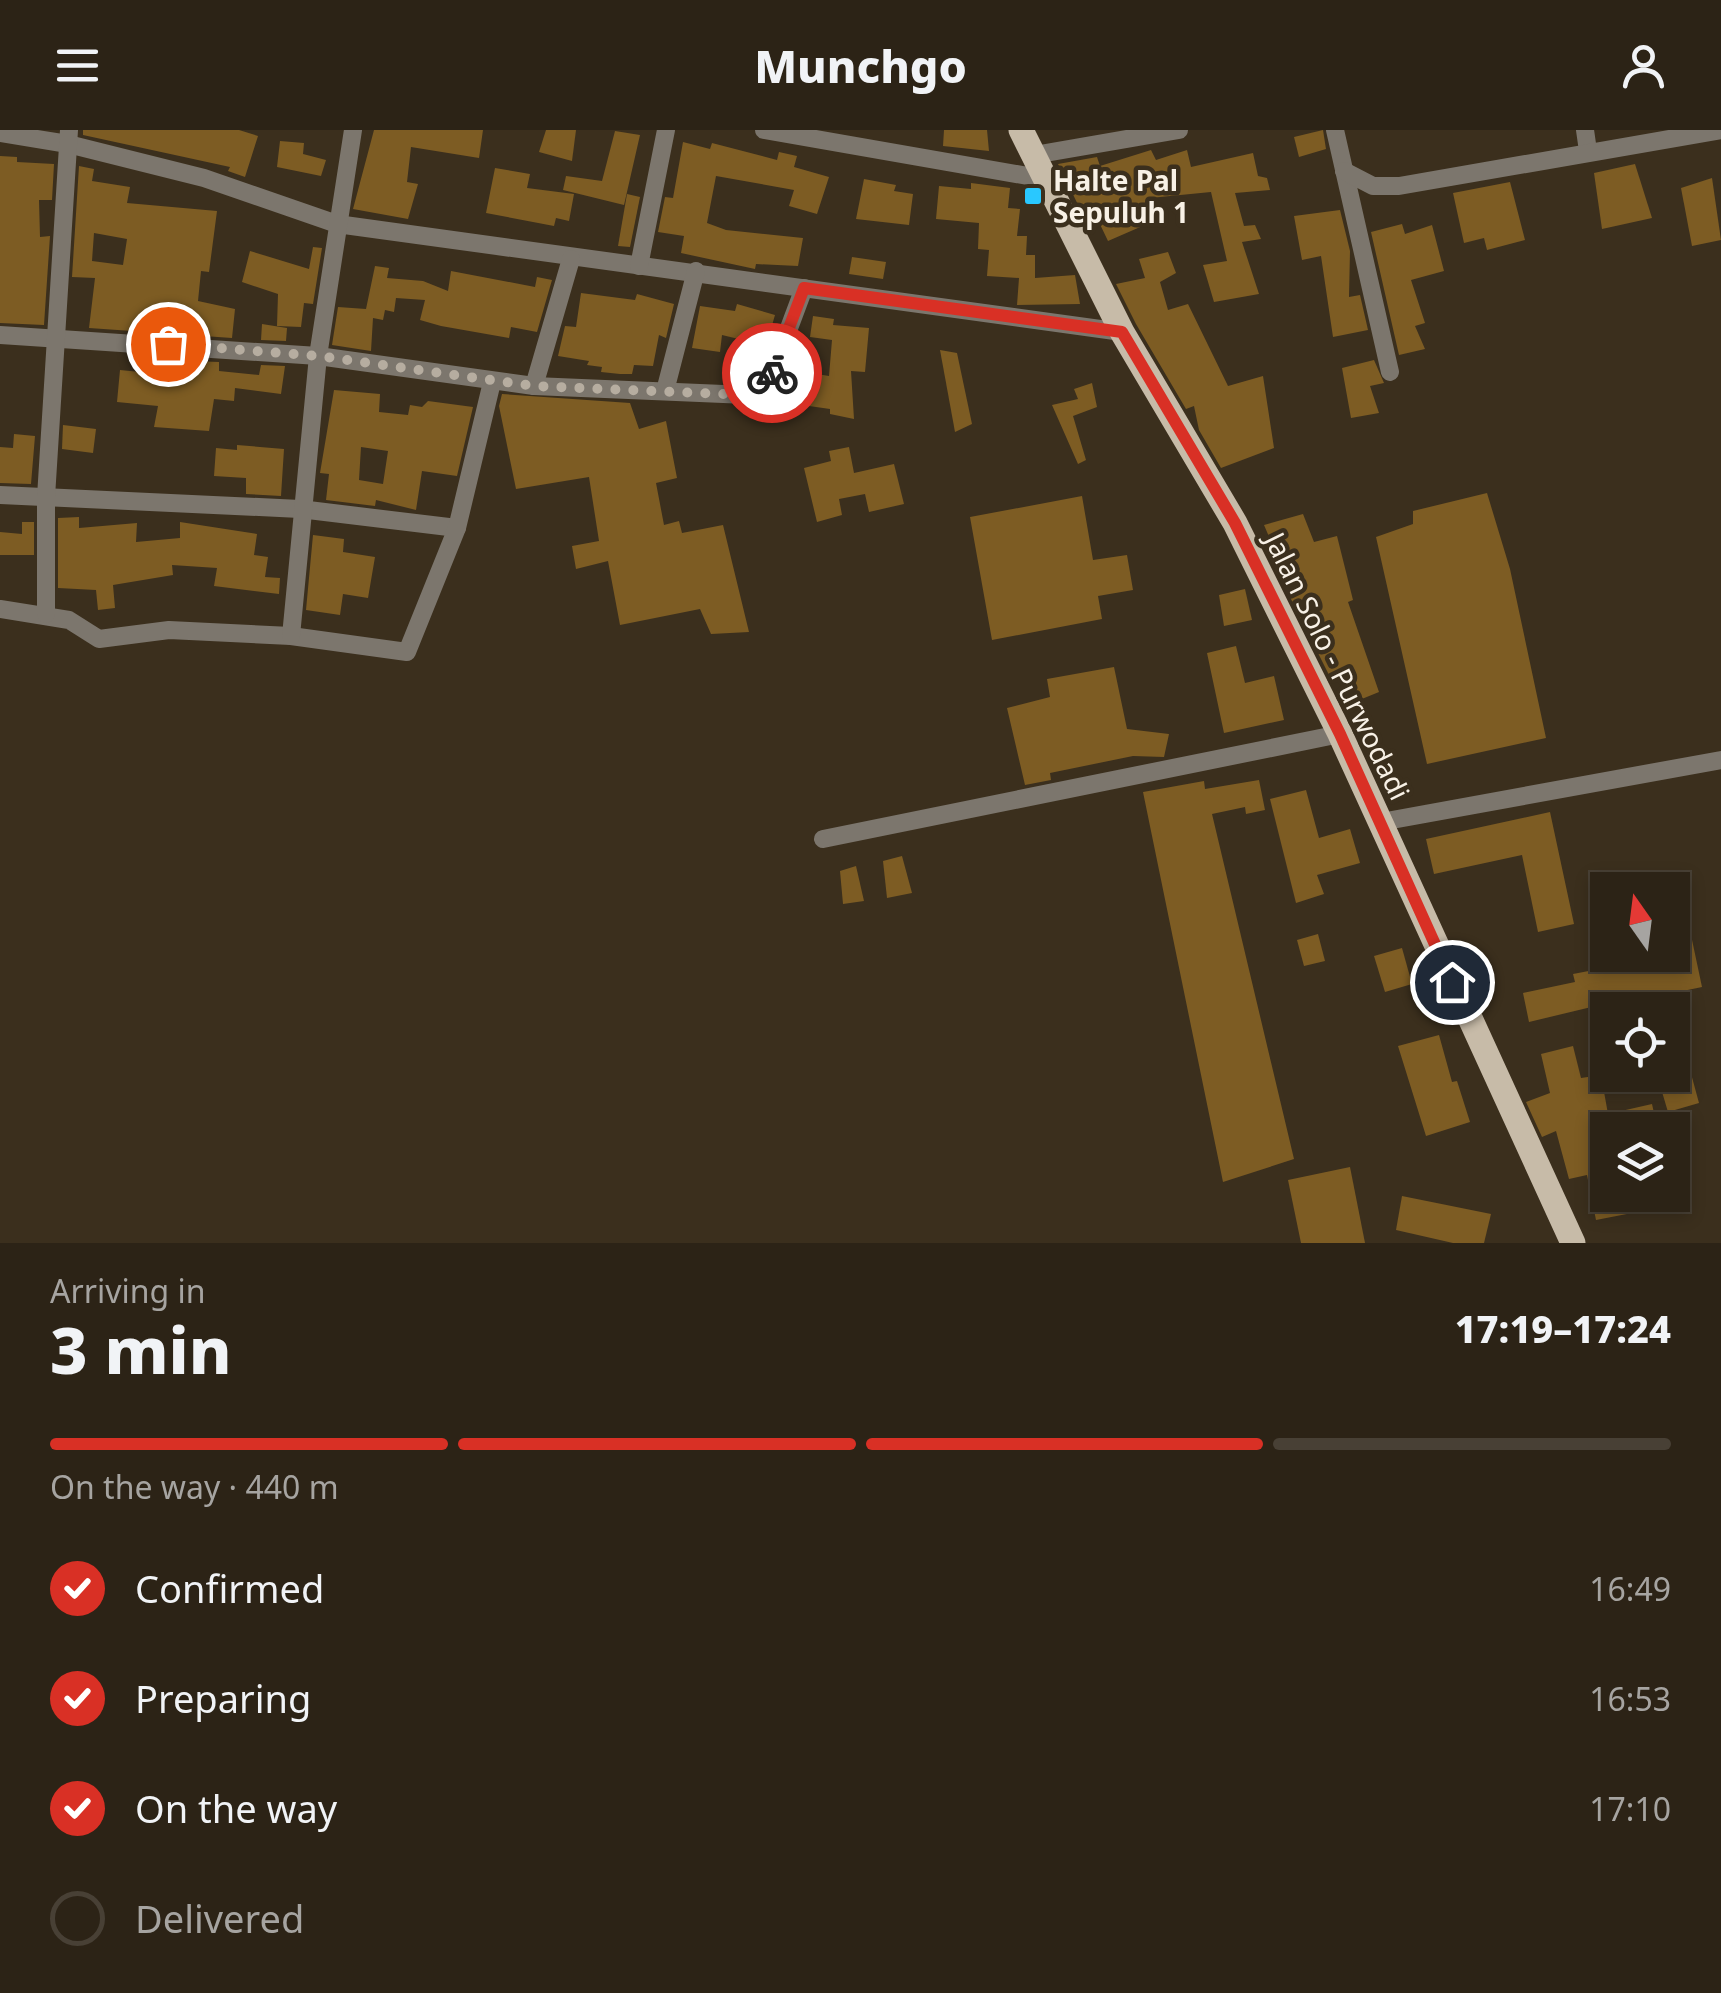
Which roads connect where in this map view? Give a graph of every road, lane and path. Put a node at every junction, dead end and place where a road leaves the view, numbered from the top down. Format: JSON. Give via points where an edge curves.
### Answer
{"nodes":[{"id":1,"x":353,"y":130,"type":"edge"},
{"id":2,"x":666,"y":130,"type":"edge"},
{"id":3,"x":764,"y":130,"type":"edge"},
{"id":4,"x":1020,"y":130,"type":"edge"},
{"id":5,"x":1179,"y":130,"type":"edge"},
{"id":6,"x":1335,"y":130,"type":"edge"},
{"id":7,"x":1585,"y":130,"type":"edge"},
{"id":8,"x":1720,"y":130,"type":"edge"},
{"id":9,"x":0,"y":133,"type":"edge"},
{"id":10,"x":1118,"y":136,"type":"edge"},
{"id":11,"x":68,"y":137,"type":"edge"},
{"id":12,"x":1588,"y":151,"type":"junction"},
{"id":13,"x":1039,"y":167,"type":"junction"},
{"id":14,"x":1344,"y":171,"type":"junction"},
{"id":15,"x":337,"y":224,"type":"junction"},
{"id":16,"x":571,"y":259,"type":"junction"},
{"id":17,"x":639,"y":266,"type":"junction"},
{"id":18,"x":696,"y":272,"type":"junction"},
{"id":19,"x":804,"y":288,"type":"junction"},
{"id":20,"x":1122,"y":332,"type":"junction"},
{"id":21,"x":0,"y":335,"type":"edge"},
{"id":22,"x":56,"y":335,"type":"junction"},
{"id":23,"x":318,"y":356,"type":"junction"},
{"id":24,"x":1390,"y":372,"type":"dead end"},
{"id":25,"x":492,"y":382,"type":"junction"},
{"id":26,"x":534,"y":386,"type":"junction"},
{"id":27,"x":665,"y":391,"type":"junction"},
{"id":28,"x":0,"y":495,"type":"edge"},
{"id":29,"x":46,"y":497,"type":"junction"},
{"id":30,"x":300,"y":509,"type":"junction"},
{"id":31,"x":457,"y":528,"type":"junction"},
{"id":32,"x":0,"y":609,"type":"edge"},
{"id":33,"x":46,"y":614,"type":"junction"},
{"id":34,"x":291,"y":636,"type":"junction"},
{"id":35,"x":1340,"y":734,"type":"junction"},
{"id":36,"x":1721,"y":760,"type":"edge"},
{"id":37,"x":1381,"y":822,"type":"junction"},
{"id":38,"x":823,"y":839,"type":"dead end"},
{"id":39,"x":1574,"y":1243,"type":"edge"}],
"edges":[{"from":1,"to":15,"type":"street"},
{"from":2,"to":17,"type":"street"},
{"from":3,"to":13,"type":"street"},
{"from":4,"to":13,"type":"main road","name":"Jalan Solo - Purwodadi"},
{"from":5,"to":10,"type":"street"},
{"from":6,"to":14,"type":"street"},
{"from":7,"to":12,"type":"street"},
{"from":8,"to":12,"type":"street"},
{"from":9,"to":11,"type":"street"},
{"from":10,"to":13,"type":"street"},
{"from":11,"to":15,"type":"street"},
{"from":11,"to":22,"type":"street"},
{"from":12,"to":14,"type":"street","via":[[1399,186],[1372,186]]},
{"from":13,"to":20,"type":"main road","name":"Jalan Solo - Purwodadi"},
{"from":14,"to":24,"type":"street"},
{"from":15,"to":16,"type":"street"},
{"from":15,"to":23,"type":"street"},
{"from":16,"to":17,"type":"street"},
{"from":16,"to":26,"type":"street"},
{"from":17,"to":18,"type":"street"},
{"from":18,"to":19,"type":"street"},
{"from":18,"to":27,"type":"street"},
{"from":19,"to":20,"type":"street"},
{"from":19,"to":27,"type":"street","via":[[760,391]]},
{"from":20,"to":35,"type":"main road","name":"Jalan Solo - Purwodadi","via":[[1235,523]]},
{"from":21,"to":22,"type":"street"},
{"from":22,"to":23,"type":"street"},
{"from":22,"to":29,"type":"street"},
{"from":23,"to":25,"type":"street"},
{"from":23,"to":30,"type":"street"},
{"from":25,"to":26,"type":"street"},
{"from":25,"to":31,"type":"street"},
{"from":26,"to":27,"type":"street"},
{"from":28,"to":29,"type":"street"},
{"from":29,"to":30,"type":"street"},
{"from":29,"to":33,"type":"street"},
{"from":30,"to":31,"type":"street"},
{"from":30,"to":34,"type":"street"},
{"from":31,"to":34,"type":"street","via":[[408,652]]},
{"from":32,"to":33,"type":"street"},
{"from":33,"to":34,"type":"street","via":[[100,640],[169,630]]},
{"from":35,"to":37,"type":"main road","name":"Jalan Solo - Purwodadi"},
{"from":35,"to":38,"type":"street"},
{"from":36,"to":37,"type":"street"},
{"from":37,"to":39,"type":"main road","name":"Jalan Solo - Purwodadi"}]}
